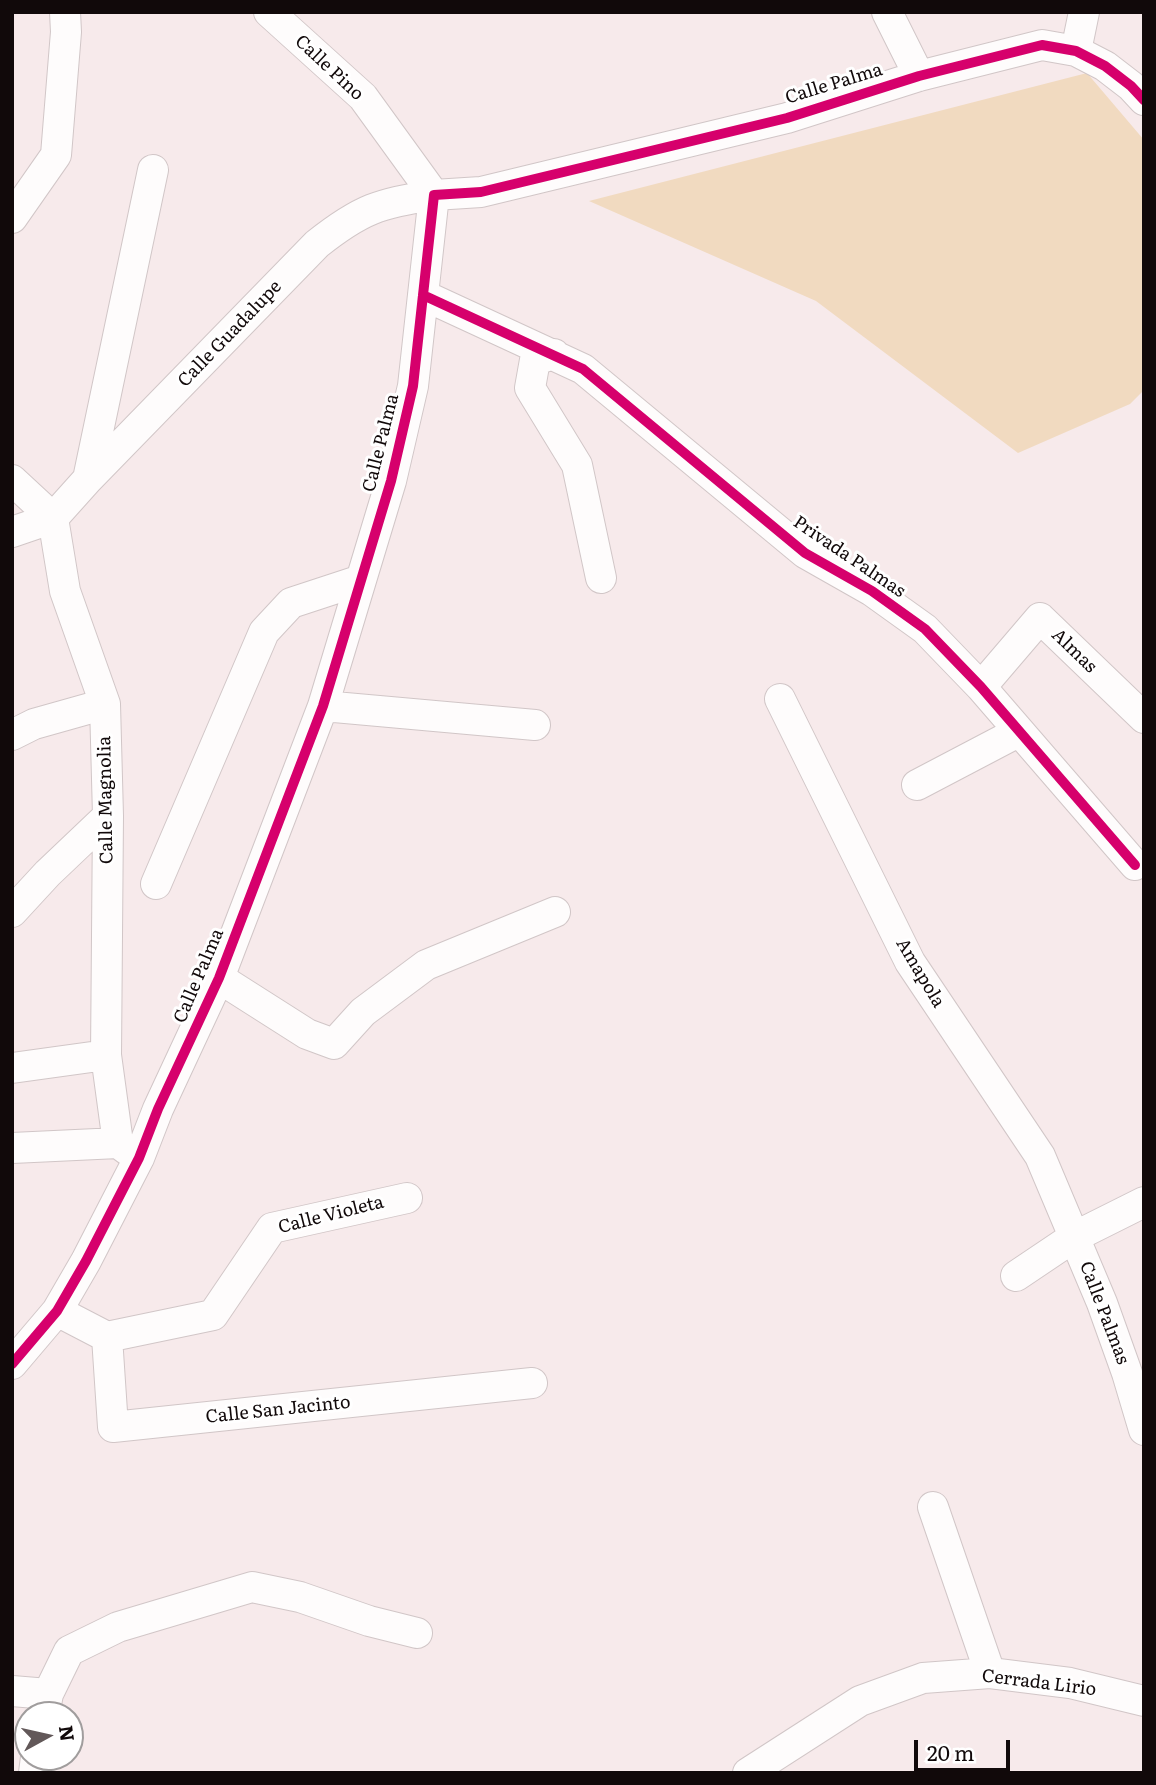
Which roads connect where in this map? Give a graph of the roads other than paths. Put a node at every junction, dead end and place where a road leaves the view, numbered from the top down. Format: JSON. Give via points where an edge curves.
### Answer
{"nodes":[{"id":1,"x":65,"y":12,"type":"edge"},
{"id":2,"x":269,"y":12,"type":"edge"},
{"id":3,"x":887,"y":12,"type":"edge"},
{"id":4,"x":1084,"y":12,"type":"edge"},
{"id":5,"x":1076,"y":51,"type":"junction"},
{"id":6,"x":919,"y":76,"type":"junction"},
{"id":7,"x":1144,"y":100,"type":"edge"},
{"id":8,"x":153,"y":170,"type":"dead end"},
{"id":9,"x":434,"y":195,"type":"junction"},
{"id":10,"x":12,"y":218,"type":"edge"},
{"id":11,"x":423,"y":295,"type":"junction"},
{"id":12,"x":554,"y":354,"type":"junction"},
{"id":13,"x":88,"y":479,"type":"junction"},
{"id":14,"x":12,"y":480,"type":"edge"},
{"id":15,"x":53,"y":518,"type":"junction"},
{"id":16,"x":12,"y":532,"type":"edge"},
{"id":17,"x":601,"y":578,"type":"dead end"},
{"id":18,"x":361,"y":580,"type":"junction"},
{"id":19,"x":981,"y":687,"type":"junction"},
{"id":20,"x":780,"y":699,"type":"dead end"},
{"id":21,"x":105,"y":705,"type":"junction"},
{"id":22,"x":323,"y":706,"type":"junction"},
{"id":23,"x":1144,"y":718,"type":"edge"},
{"id":24,"x":535,"y":725,"type":"dead end"},
{"id":25,"x":1018,"y":732,"type":"junction"},
{"id":26,"x":12,"y":735,"type":"edge"},
{"id":27,"x":917,"y":785,"type":"dead end"},
{"id":28,"x":108,"y":816,"type":"junction"},
{"id":29,"x":1135,"y":864,"type":"dead end"},
{"id":30,"x":156,"y":884,"type":"dead end"},
{"id":31,"x":12,"y":912,"type":"edge"},
{"id":32,"x":555,"y":912,"type":"dead end"},
{"id":33,"x":219,"y":978,"type":"junction"},
{"id":34,"x":106,"y":1055,"type":"junction"},
{"id":35,"x":12,"y":1068,"type":"edge"},
{"id":36,"x":12,"y":1148,"type":"edge"},
{"id":37,"x":129,"y":1151,"type":"junction"},
{"id":38,"x":407,"y":1198,"type":"dead end"},
{"id":39,"x":1144,"y":1202,"type":"edge"},
{"id":40,"x":1074,"y":1237,"type":"junction"},
{"id":41,"x":1016,"y":1276,"type":"dead end"},
{"id":42,"x":57,"y":1311,"type":"junction"},
{"id":43,"x":107,"y":1337,"type":"junction"},
{"id":44,"x":12,"y":1364,"type":"edge"},
{"id":45,"x":531,"y":1383,"type":"dead end"},
{"id":46,"x":1144,"y":1430,"type":"edge"},
{"id":47,"x":933,"y":1507,"type":"dead end"},
{"id":48,"x":418,"y":1633,"type":"dead end"},
{"id":49,"x":990,"y":1673,"type":"junction"},
{"id":50,"x":12,"y":1691,"type":"edge"},
{"id":51,"x":38,"y":1701,"type":"edge"},
{"id":52,"x":47,"y":1701,"type":"edge"},
{"id":53,"x":1144,"y":1701,"type":"edge"},
{"id":54,"x":748,"y":1773,"type":"edge"}],
"edges":[{"from":1,"to":10,"type":"street","via":[[56,155]]},
{"from":2,"to":9,"type":"street","name":"Calle Pino","via":[[363,97]]},
{"from":3,"to":6,"type":"street"},
{"from":4,"to":5,"type":"street"},
{"from":5,"to":6,"type":"street","name":"Calle Palma","via":[[1042,45]]},
{"from":5,"to":7,"type":"street","name":"Calle Palma","via":[[1105,66]]},
{"from":6,"to":9,"type":"street","name":"Calle Palma","via":[[773,121],[481,192]]},
{"from":8,"to":13,"type":"street"},
{"from":9,"to":11,"type":"street","name":"Calle Palma"},
{"from":9,"to":13,"type":"street","name":"Calle Guadalupe","via":[[371,208],[317,244]]},
{"from":11,"to":12,"type":"street","name":"Privada Palmas"},
{"from":11,"to":18,"type":"street","name":"Calle Palma","via":[[412,386],[391,481]]},
{"from":12,"to":17,"type":"street","via":[[535,360],[530,388],[577,465]]},
{"from":12,"to":19,"type":"street","name":"Privada Palmas","via":[[583,369],[805,553],[872,591],[925,629]]},
{"from":13,"to":15,"type":"street","name":"Calle Guadalupe"},
{"from":14,"to":15,"type":"street"},
{"from":15,"to":16,"type":"street"},
{"from":15,"to":21,"type":"street","name":"Calle Magnolia","via":[[65,591]]},
{"from":18,"to":22,"type":"street","name":"Calle Palma"},
{"from":18,"to":30,"type":"street","via":[[291,603],[264,632]]},
{"from":19,"to":23,"type":"street","name":"Almas","via":[[1040,618]]},
{"from":19,"to":25,"type":"street","name":"Privada Palmas"},
{"from":20,"to":40,"type":"street","name":"Amapola","via":[[910,962],[1040,1156]]},
{"from":21,"to":26,"type":"street","via":[[34,724]]},
{"from":21,"to":28,"type":"street","name":"Calle Magnolia"},
{"from":22,"to":24,"type":"street"},
{"from":22,"to":33,"type":"street","name":"Calle Palma"},
{"from":25,"to":27,"type":"street"},
{"from":25,"to":29,"type":"street","name":"Privada Palmas"},
{"from":28,"to":31,"type":"street"},
{"from":28,"to":34,"type":"street","name":"Calle Magnolia"},
{"from":32,"to":33,"type":"street","via":[[426,965],[363,1013],[334,1044],[307,1034]]},
{"from":33,"to":37,"type":"street","name":"Calle Palma","via":[[158,1109]]},
{"from":34,"to":35,"type":"street"},
{"from":34,"to":37,"type":"street","name":"Calle Magnolia"},
{"from":36,"to":37,"type":"street"},
{"from":37,"to":42,"type":"street","name":"Calle Palma","via":[[86,1261]]},
{"from":38,"to":43,"type":"street","name":"Calle Violeta","via":[[272,1227],[213,1315]]},
{"from":39,"to":40,"type":"street","name":"Calle Palmas"},
{"from":40,"to":41,"type":"street","name":"Calle Palmas"},
{"from":40,"to":46,"type":"street","name":"Calle Palmas"},
{"from":42,"to":43,"type":"street"},
{"from":42,"to":44,"type":"street","name":"Calle Palma"},
{"from":43,"to":45,"type":"street","name":"Calle San Jacinto","via":[[113,1427]]},
{"from":47,"to":49,"type":"street"},
{"from":48,"to":52,"type":"street","via":[[252,1587],[118,1627],[69,1651]]},
{"from":49,"to":53,"type":"street","name":"Cerrada Lirio","via":[[1070,1683]]},
{"from":49,"to":54,"type":"street","name":"Cerrada Lirio","via":[[923,1678],[860,1700]]},
{"from":50,"to":51,"type":"street"}]}
